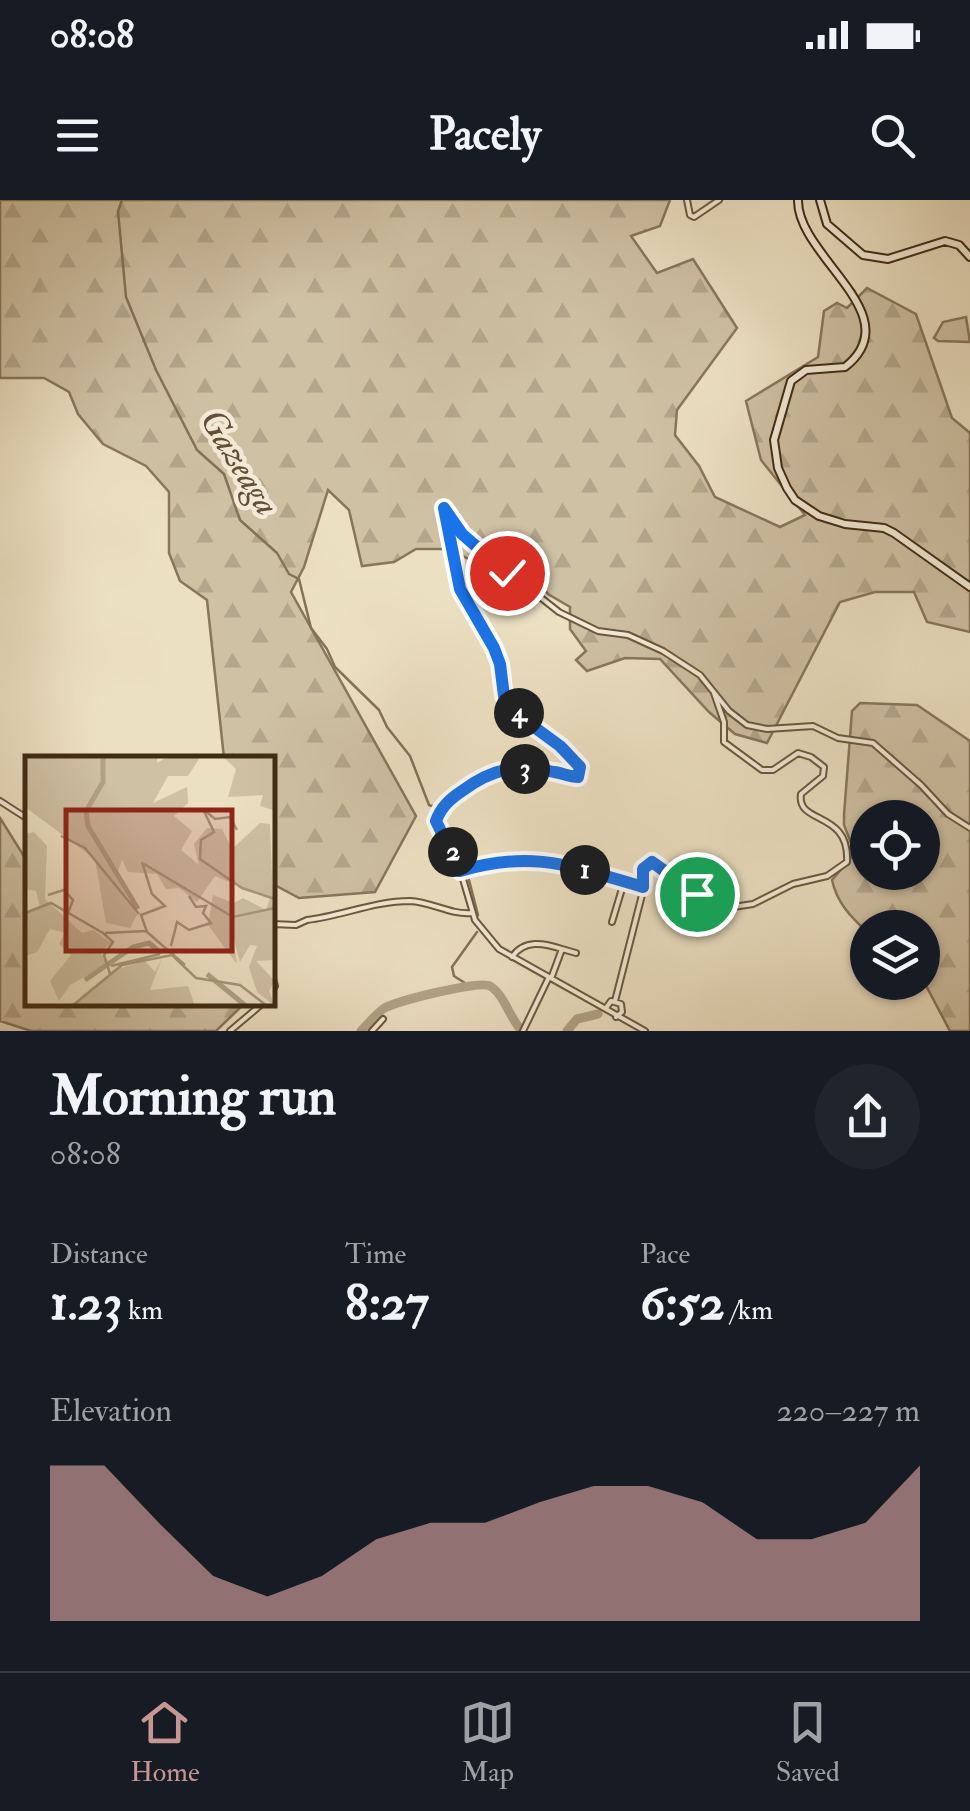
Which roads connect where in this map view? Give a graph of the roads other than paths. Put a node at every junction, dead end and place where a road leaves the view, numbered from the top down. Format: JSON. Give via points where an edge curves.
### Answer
{"nodes":[{"id":1,"x":687,"y":200,"type":"edge"},
{"id":2,"x":719,"y":200,"type":"edge"},
{"id":3,"x":798,"y":200,"type":"edge"},
{"id":4,"x":820,"y":200,"type":"edge"},
{"id":5,"x":970,"y":257,"type":"edge"},
{"id":6,"x":970,"y":587,"type":"edge"},
{"id":7,"x":714,"y":693,"type":"junction"},
{"id":8,"x":0,"y":801,"type":"edge"},
{"id":9,"x":25,"y":816,"type":"edge"},
{"id":10,"x":970,"y":828,"type":"edge"},
{"id":11,"x":460,"y":871,"type":"junction"},
{"id":12,"x":624,"y":882,"type":"junction"},
{"id":13,"x":643,"y":887,"type":"junction"},
{"id":14,"x":472,"y":914,"type":"junction"},
{"id":15,"x":612,"y":922,"type":"dead end"},
{"id":16,"x":275,"y":924,"type":"edge"},
{"id":17,"x":562,"y":949,"type":"junction"},
{"id":18,"x":576,"y":953,"type":"dead end"},
{"id":19,"x":512,"y":957,"type":"junction"},
{"id":20,"x":550,"y":978,"type":"junction"},
{"id":21,"x":615,"y":1001,"type":"junction"},
{"id":22,"x":260,"y":1006,"type":"edge"},
{"id":23,"x":606,"y":1010,"type":"junction"},
{"id":24,"x":616,"y":1017,"type":"junction"},
{"id":25,"x":384,"y":1018,"type":"dead end"},
{"id":26,"x":524,"y":1030,"type":"edge"},
{"id":27,"x":230,"y":1031,"type":"edge"},
{"id":28,"x":372,"y":1031,"type":"edge"},
{"id":29,"x":645,"y":1031,"type":"edge"}],
"edges":[{"from":1,"to":2,"type":"street","via":[[694,217]]},
{"from":3,"to":6,"type":"street","via":[[806,232],[864,314],[866,332],[845,367],[806,370],[791,381],[774,440],[782,480],[808,510],[884,528]]},
{"from":4,"to":5,"type":"street","via":[[827,224],[864,254],[888,260],[945,241]]},
{"from":7,"to":10,"type":"street","via":[[747,725],[813,726],[873,743]]},
{"from":7,"to":11,"type":"street","via":[[650,644],[559,612],[469,541],[444,508],[460,589],[494,648],[504,696],[580,767],[578,777],[501,768],[449,800],[436,821]]},
{"from":7,"to":13,"type":"street","via":[[724,742],[758,768],[773,770],[798,753],[822,764],[823,776],[801,794],[801,807],[835,826],[846,846],[845,866],[754,904],[720,909],[652,862],[643,869]]},
{"from":8,"to":9,"type":"street"},
{"from":11,"to":12,"type":"street","via":[[522,858]]},
{"from":11,"to":14,"type":"street"},
{"from":12,"to":13,"type":"street"},
{"from":12,"to":15,"type":"street"},
{"from":13,"to":21,"type":"street"},
{"from":14,"to":16,"type":"street","via":[[394,902],[296,926]]},
{"from":14,"to":19,"type":"street"},
{"from":17,"to":18,"type":"street"},
{"from":17,"to":19,"type":"street","via":[[530,944]]},
{"from":17,"to":20,"type":"street"},
{"from":19,"to":20,"type":"street"},
{"from":20,"to":23,"type":"street"},
{"from":20,"to":26,"type":"street"},
{"from":21,"to":23,"type":"street"},
{"from":21,"to":24,"type":"street","via":[[622,1007]]},
{"from":22,"to":27,"type":"street"},
{"from":23,"to":24,"type":"street"},
{"from":24,"to":29,"type":"street"},
{"from":25,"to":28,"type":"street"}]}
